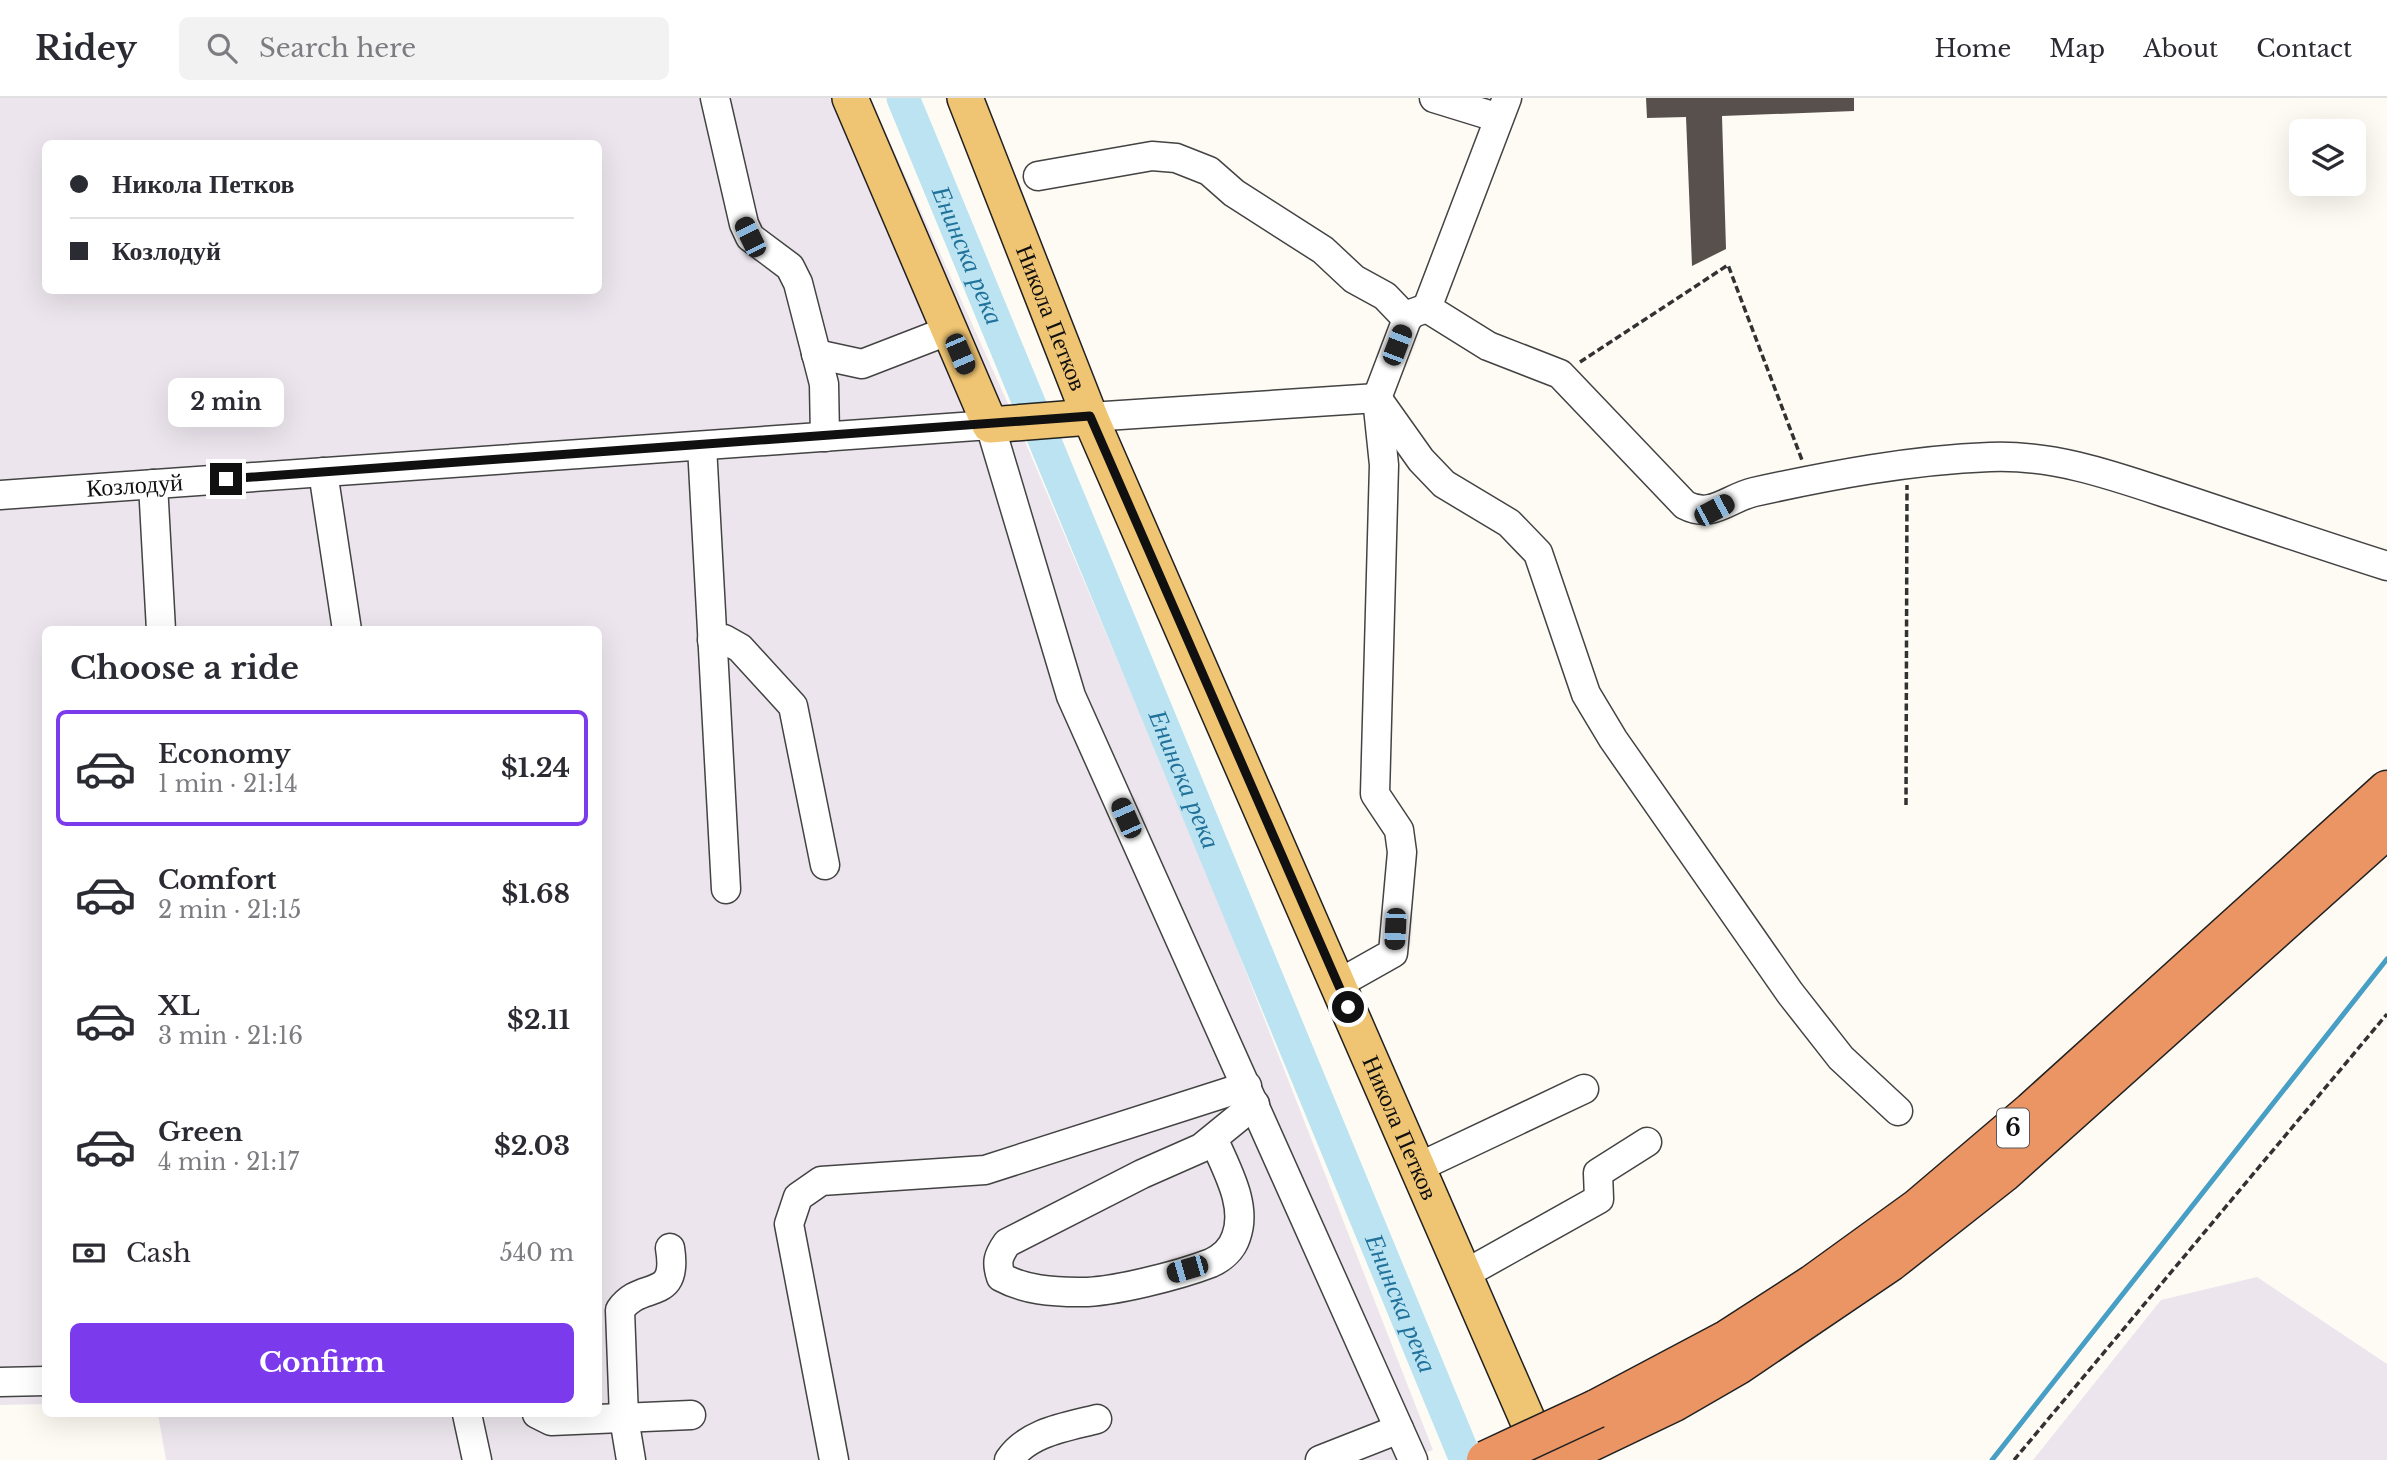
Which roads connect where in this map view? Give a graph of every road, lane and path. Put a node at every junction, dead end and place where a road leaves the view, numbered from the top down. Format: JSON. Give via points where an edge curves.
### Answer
{"nodes":[{"id":1,"x":715,"y":98,"type":"edge"},
{"id":2,"x":850,"y":98,"type":"edge"},
{"id":3,"x":965,"y":98,"type":"edge"},
{"id":4,"x":1434,"y":98,"type":"edge"},
{"id":5,"x":1503,"y":108,"type":"edge"},
{"id":6,"x":1038,"y":176,"type":"dead end"},
{"id":7,"x":1417,"y":313,"type":"junction"},
{"id":8,"x":950,"y":330,"type":"junction"},
{"id":9,"x":816,"y":354,"type":"junction"},
{"id":10,"x":1560,"y":374,"type":"junction"},
{"id":11,"x":1377,"y":398,"type":"junction"},
{"id":12,"x":1077,"y":418,"type":"junction"},
{"id":13,"x":1001,"y":424,"type":"junction"},
{"id":14,"x":825,"y":437,"type":"junction"},
{"id":15,"x":702,"y":446,"type":"junction"},
{"id":16,"x":1907,"y":465,"type":"junction"},
{"id":17,"x":323,"y":472,"type":"junction"},
{"id":18,"x":1809,"y":480,"type":"junction"},
{"id":19,"x":153,"y":484,"type":"junction"},
{"id":20,"x":0,"y":495,"type":"edge"},
{"id":21,"x":2387,"y":566,"type":"edge"},
{"id":22,"x":161,"y":626,"type":"edge"},
{"id":23,"x":346,"y":626,"type":"edge"},
{"id":24,"x":712,"y":640,"type":"junction"},
{"id":25,"x":2387,"y":790,"type":"edge"},
{"id":26,"x":1906,"y":805,"type":"dead end"},
{"id":27,"x":2387,"y":829,"type":"edge"},
{"id":28,"x":825,"y":865,"type":"dead end"},
{"id":29,"x":726,"y":890,"type":"dead end"},
{"id":30,"x":1338,"y":984,"type":"junction"},
{"id":31,"x":2387,"y":1014,"type":"edge"},
{"id":32,"x":1584,"y":1088,"type":"dead end"},
{"id":33,"x":1251,"y":1095,"type":"junction"},
{"id":34,"x":1898,"y":1111,"type":"dead end"},
{"id":35,"x":1214,"y":1140,"type":"junction"},
{"id":36,"x":1647,"y":1142,"type":"dead end"},
{"id":37,"x":1419,"y":1167,"type":"junction"},
{"id":38,"x":670,"y":1248,"type":"dead end"},
{"id":39,"x":1465,"y":1274,"type":"junction"},
{"id":40,"x":42,"y":1381,"type":"edge"},
{"id":41,"x":0,"y":1382,"type":"edge"},
{"id":42,"x":691,"y":1415,"type":"dead end"},
{"id":43,"x":468,"y":1417,"type":"edge"},
{"id":44,"x":543,"y":1417,"type":"edge"},
{"id":45,"x":624,"y":1418,"type":"junction"},
{"id":46,"x":1097,"y":1419,"type":"dead end"},
{"id":47,"x":1601,"y":1422,"type":"junction"},
{"id":48,"x":1399,"y":1429,"type":"junction"},
{"id":49,"x":477,"y":1460,"type":"edge"},
{"id":50,"x":631,"y":1460,"type":"edge"},
{"id":51,"x":834,"y":1460,"type":"edge"},
{"id":52,"x":1009,"y":1460,"type":"edge"},
{"id":53,"x":1320,"y":1460,"type":"edge"},
{"id":54,"x":1413,"y":1460,"type":"edge"},
{"id":55,"x":1486,"y":1460,"type":"edge"},
{"id":56,"x":1545,"y":1460,"type":"edge"},
{"id":57,"x":1553,"y":1460,"type":"edge"},
{"id":58,"x":2014,"y":1460,"type":"edge"}],
"edges":[{"from":1,"to":9,"type":"street","via":[[744,224],[750,237],[790,267]]},
{"from":2,"to":8,"type":"main road"},
{"from":3,"to":12,"type":"main road","name":"Никола Петков"},
{"from":4,"to":5,"type":"street"},
{"from":5,"to":7,"type":"street"},
{"from":6,"to":7,"type":"street","via":[[1138,157],[1176,158],[1209,171],[1234,193],[1323,250],[1354,279]]},
{"from":7,"to":10,"type":"street"},
{"from":7,"to":11,"type":"street"},
{"from":8,"to":9,"type":"street","via":[[862,364]]},
{"from":8,"to":13,"type":"main road"},
{"from":9,"to":14,"type":"street","via":[[824,384]]},
{"from":10,"to":18,"type":"street","via":[[1685,505],[1697,511],[1714,510],[1745,494]]},
{"from":10,"to":18,"type":"path","via":[[1728,265]]},
{"from":11,"to":12,"type":"street"},
{"from":11,"to":30,"type":"street","via":[[1384,465],[1375,794],[1399,830],[1402,852],[1394,953]]},
{"from":11,"to":34,"type":"street","via":[[1444,484],[1509,523],[1538,553],[1586,694],[1614,739],[1790,993],[1850,1068]]},
{"from":12,"to":13,"type":"main road","name":"Козлодуй"},
{"from":12,"to":30,"type":"main road","name":"Никола Петков"},
{"from":13,"to":14,"type":"street","name":"Козлодуй"},
{"from":13,"to":33,"type":"street","via":[[1071,696]]},
{"from":14,"to":15,"type":"street","name":"Козлодуй"},
{"from":15,"to":17,"type":"street","name":"Козлодуй"},
{"from":15,"to":24,"type":"street"},
{"from":16,"to":18,"type":"street"},
{"from":16,"to":21,"type":"street","via":[[1992,456],[2075,463]]},
{"from":16,"to":26,"type":"path"},
{"from":17,"to":19,"type":"street","name":"Козлодуй"},
{"from":17,"to":23,"type":"street"},
{"from":19,"to":20,"type":"street","name":"Козлодуй"},
{"from":19,"to":22,"type":"street"},
{"from":24,"to":28,"type":"street","via":[[724,639],[740,648],[793,706]]},
{"from":24,"to":29,"type":"street"},
{"from":25,"to":47,"type":"highway","number":"6","via":[[1918,1208],[1823,1277]]},
{"from":27,"to":47,"type":"highway","number":"6","via":[[2013,1164],[1946,1218],[1798,1327],[1674,1402]]},
{"from":30,"to":37,"type":"main road","name":"Никола Петков"},
{"from":31,"to":58,"type":"path"},
{"from":32,"to":37,"type":"street"},
{"from":33,"to":35,"type":"street"},
{"from":33,"to":48,"type":"street"},
{"from":33,"to":51,"type":"street","via":[[985,1170],[821,1181],[798,1197],[789,1224]]},
{"from":35,"to":35,"type":"street","via":[[1007,1243],[998,1255],[1001,1277],[1016,1285],[1082,1293],[1212,1263],[1230,1250],[1240,1211]]},
{"from":36,"to":39,"type":"street","via":[[1598,1173],[1599,1199]]},
{"from":37,"to":39,"type":"main road","name":"Никола Петков"},
{"from":38,"to":45,"type":"street","via":[[672,1263],[663,1288],[626,1301],[620,1310]]},
{"from":39,"to":56,"type":"main road","name":"Никола Петков"},
{"from":40,"to":41,"type":"street"},
{"from":42,"to":45,"type":"street"},
{"from":43,"to":49,"type":"street"},
{"from":44,"to":45,"type":"street","via":[[551,1421]]},
{"from":45,"to":50,"type":"street"},
{"from":46,"to":52,"type":"street","via":[[1019,1445]]},
{"from":47,"to":55,"type":"highway","number":"6","bridge":true},
{"from":47,"to":57,"type":"highway","number":"6"},
{"from":48,"to":53,"type":"street"},
{"from":48,"to":54,"type":"street"}]}
